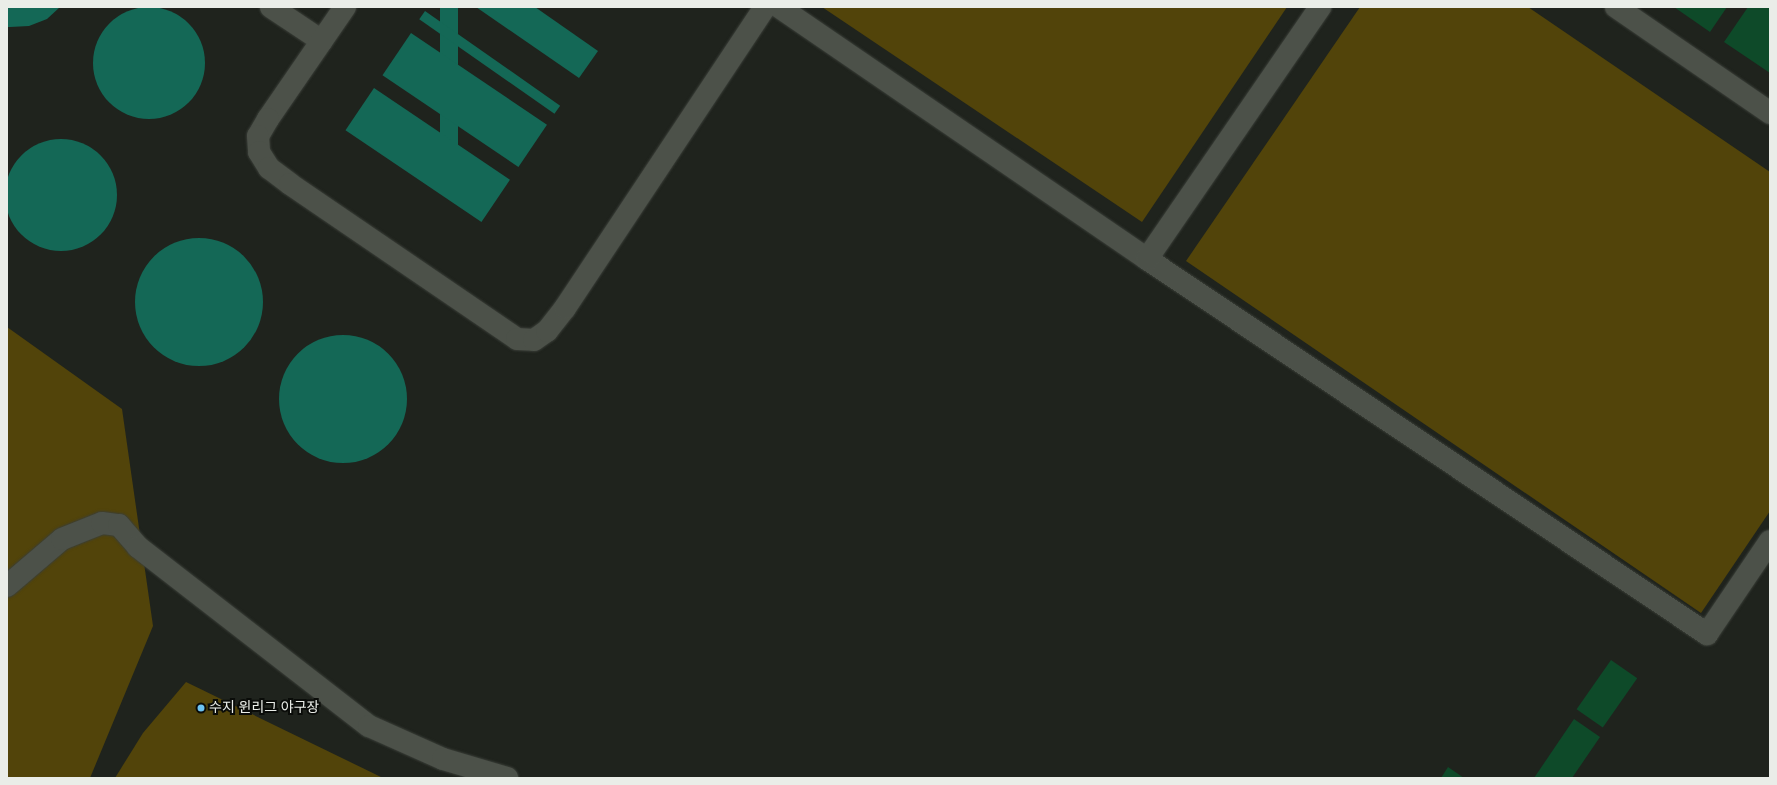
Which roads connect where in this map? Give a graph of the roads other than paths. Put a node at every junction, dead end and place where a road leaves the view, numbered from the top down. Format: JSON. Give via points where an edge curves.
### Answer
{"nodes":[{"id":1,"x":271,"y":7,"type":"edge"},
{"id":2,"x":345,"y":7,"type":"edge"},
{"id":3,"x":765,"y":7,"type":"edge"},
{"id":4,"x":779,"y":7,"type":"edge"},
{"id":5,"x":1320,"y":7,"type":"edge"},
{"id":6,"x":1616,"y":7,"type":"edge"},
{"id":7,"x":322,"y":41,"type":"junction"},
{"id":8,"x":1770,"y":113,"type":"edge"},
{"id":9,"x":1147,"y":259,"type":"junction"},
{"id":10,"x":1770,"y":541,"type":"edge"},
{"id":11,"x":7,"y":586,"type":"edge"},
{"id":12,"x":507,"y":778,"type":"edge"}],
"edges":[{"from":1,"to":7,"type":"street"},
{"from":2,"to":7,"type":"street"},
{"from":3,"to":7,"type":"street","via":[[565,308],[547,331],[534,340],[516,340],[269,168],[259,152],[258,136]]},
{"from":4,"to":9,"type":"street"},
{"from":5,"to":9,"type":"street"},
{"from":6,"to":8,"type":"street"},
{"from":9,"to":10,"type":"street","via":[[1707,634]]},
{"from":11,"to":12,"type":"street","via":[[62,539],[102,523],[119,525],[138,547],[369,726],[443,759]]}]}
